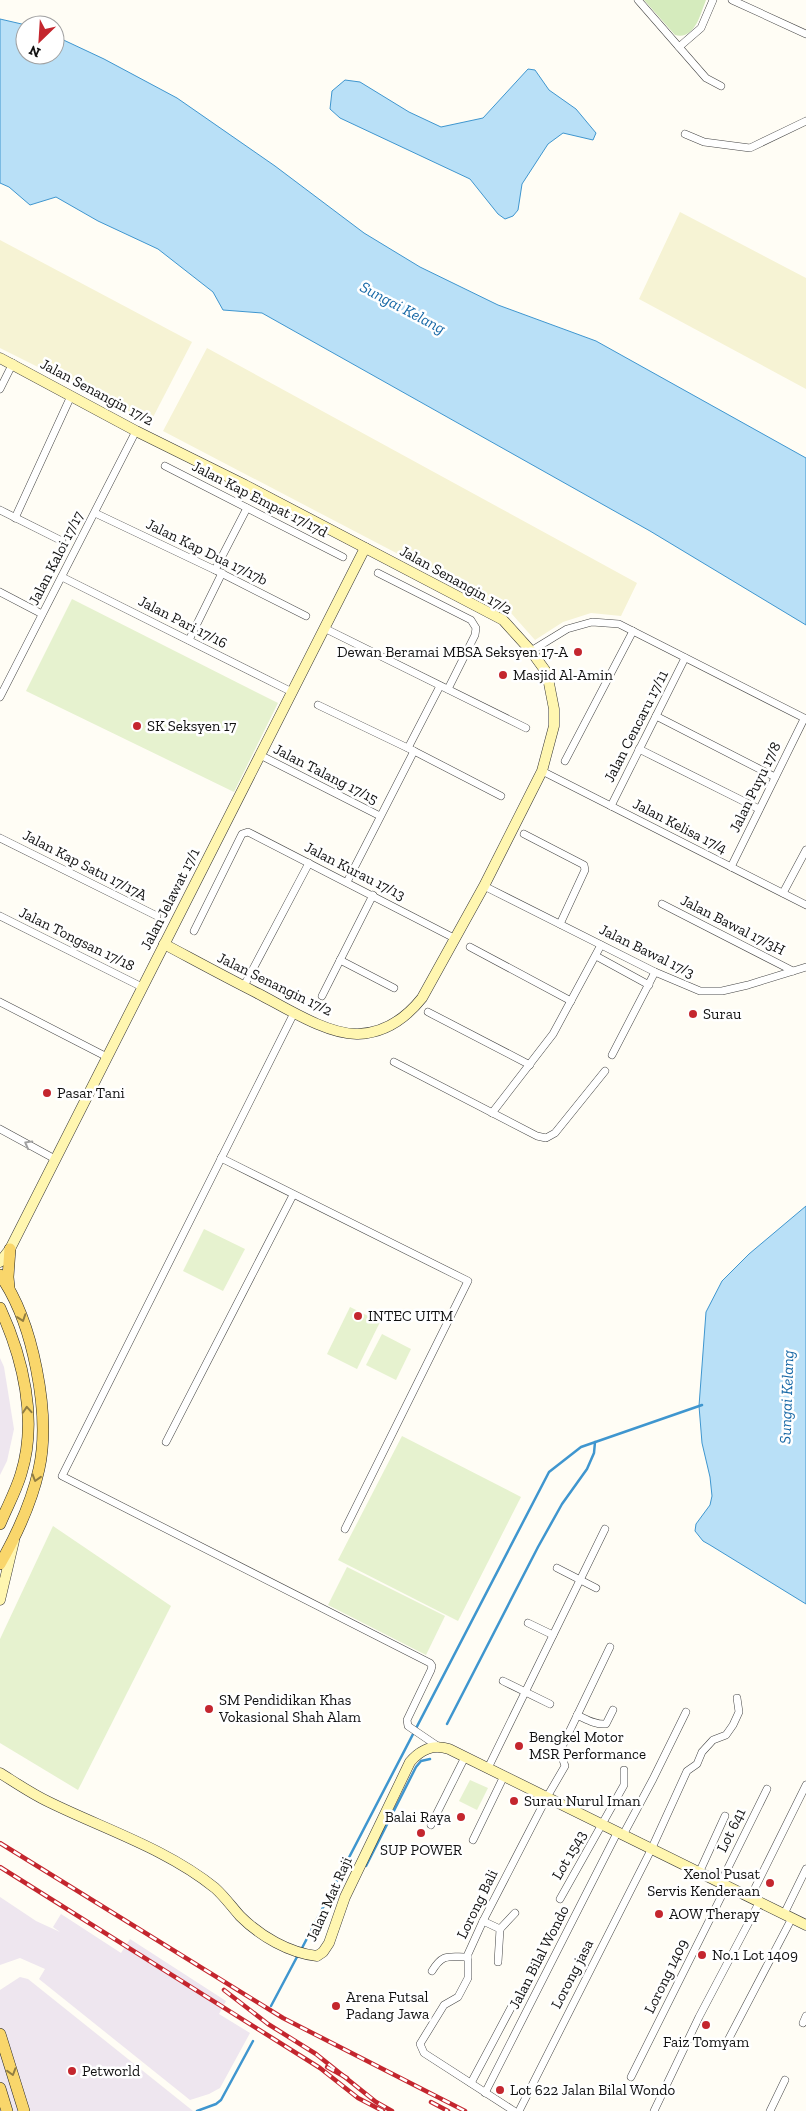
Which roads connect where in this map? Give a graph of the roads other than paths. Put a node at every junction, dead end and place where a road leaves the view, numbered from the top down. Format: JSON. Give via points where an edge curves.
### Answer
{"nodes":[{"id":1,"x":638,"y":0,"type":"edge"},
{"id":2,"x":713,"y":0,"type":"edge"},
{"id":3,"x":732,"y":0,"type":"edge"},
{"id":4,"x":806,"y":34,"type":"edge"},
{"id":5,"x":679,"y":47,"type":"junction"},
{"id":6,"x":721,"y":86,"type":"dead end"},
{"id":7,"x":806,"y":121,"type":"edge"},
{"id":8,"x":685,"y":134,"type":"dead end"},
{"id":9,"x":0,"y":358,"type":"edge"},
{"id":10,"x":13,"y":363,"type":"junction"},
{"id":11,"x":0,"y":389,"type":"edge"},
{"id":12,"x":71,"y":396,"type":"junction"},
{"id":13,"x":136,"y":431,"type":"junction"},
{"id":14,"x":165,"y":466,"type":"dead end"},
{"id":15,"x":247,"y":508,"type":"junction"},
{"id":16,"x":0,"y":510,"type":"edge"},
{"id":17,"x":95,"y":513,"type":"junction"},
{"id":18,"x":16,"y":518,"type":"junction"},
{"id":19,"x":62,"y":541,"type":"dead end"},
{"id":20,"x":365,"y":548,"type":"junction"},
{"id":21,"x":344,"y":557,"type":"dead end"},
{"id":22,"x":215,"y":570,"type":"junction"},
{"id":23,"x":222,"y":573,"type":"junction"},
{"id":24,"x":378,"y":573,"type":"dead end"},
{"id":25,"x":62,"y":577,"type":"junction"},
{"id":26,"x":0,"y":592,"type":"edge"},
{"id":27,"x":42,"y":614,"type":"junction"},
{"id":28,"x":306,"y":616,"type":"dead end"},
{"id":29,"x":324,"y":628,"type":"junction"},
{"id":30,"x":633,"y":631,"type":"junction"},
{"id":31,"x":189,"y":640,"type":"junction"},
{"id":32,"x":531,"y":651,"type":"junction"},
{"id":33,"x":685,"y":658,"type":"junction"},
{"id":34,"x":440,"y":686,"type":"junction"},
{"id":35,"x":448,"y":689,"type":"junction"},
{"id":36,"x":292,"y":692,"type":"junction"},
{"id":37,"x":0,"y":697,"type":"edge"},
{"id":38,"x":318,"y":705,"type":"dead end"},
{"id":39,"x":656,"y":716,"type":"junction"},
{"id":40,"x":805,"y":719,"type":"edge"},
{"id":41,"x":526,"y":728,"type":"dead end"},
{"id":42,"x":639,"y":749,"type":"junction"},
{"id":43,"x":411,"y":750,"type":"junction"},
{"id":44,"x":260,"y":756,"type":"junction"},
{"id":45,"x":565,"y":761,"type":"dead end"},
{"id":46,"x":542,"y":771,"type":"junction"},
{"id":47,"x":775,"y":777,"type":"junction"},
{"id":48,"x":501,"y":796,"type":"dead end"},
{"id":49,"x":611,"y":806,"type":"junction"},
{"id":50,"x":759,"y":809,"type":"junction"},
{"id":51,"x":380,"y":816,"type":"junction"},
{"id":52,"x":524,"y":834,"type":"dead end"},
{"id":53,"x":0,"y":838,"type":"edge"},
{"id":54,"x":806,"y":850,"type":"edge"},
{"id":55,"x":804,"y":860,"type":"edge"},
{"id":56,"x":309,"y":863,"type":"junction"},
{"id":57,"x":731,"y":867,"type":"junction"},
{"id":58,"x":347,"y":882,"type":"junction"},
{"id":59,"x":484,"y":886,"type":"junction"},
{"id":60,"x":783,"y":893,"type":"junction"},
{"id":61,"x":373,"y":895,"type":"junction"},
{"id":62,"x":662,"y":904,"type":"dead end"},
{"id":63,"x":806,"y":905,"type":"edge"},
{"id":64,"x":0,"y":916,"type":"edge"},
{"id":65,"x":157,"y":916,"type":"dead end"},
{"id":66,"x":560,"y":924,"type":"junction"},
{"id":67,"x":194,"y":931,"type":"dead end"},
{"id":68,"x":454,"y":938,"type":"junction"},
{"id":69,"x":164,"y":944,"type":"junction"},
{"id":70,"x":601,"y":945,"type":"junction"},
{"id":71,"x":470,"y":948,"type":"dead end"},
{"id":72,"x":596,"y":956,"type":"junction"},
{"id":73,"x":340,"y":960,"type":"junction"},
{"id":74,"x":806,"y":967,"type":"edge"},
{"id":75,"x":793,"y":971,"type":"junction"},
{"id":76,"x":655,"y":972,"type":"junction"},
{"id":77,"x":649,"y":985,"type":"junction"},
{"id":78,"x":244,"y":986,"type":"junction"},
{"id":79,"x":142,"y":987,"type":"junction"},
{"id":80,"x":394,"y":988,"type":"dead end"},
{"id":81,"x":322,"y":996,"type":"dead end"},
{"id":82,"x":572,"y":1001,"type":"junction"},
{"id":83,"x":0,"y":1002,"type":"edge"},
{"id":84,"x":428,"y":1012,"type":"dead end"},
{"id":85,"x":294,"y":1013,"type":"junction"},
{"id":86,"x":612,"y":1055,"type":"dead end"},
{"id":87,"x":107,"y":1057,"type":"junction"},
{"id":88,"x":394,"y":1062,"type":"dead end"},
{"id":89,"x":530,"y":1065,"type":"junction"},
{"id":90,"x":605,"y":1071,"type":"dead end"},
{"id":91,"x":492,"y":1113,"type":"junction"},
{"id":92,"x":0,"y":1129,"type":"edge"},
{"id":93,"x":220,"y":1158,"type":"junction"},
{"id":94,"x":55,"y":1159,"type":"junction"},
{"id":95,"x":293,"y":1195,"type":"junction"},
{"id":96,"x":5,"y":1251,"type":"edge"},
{"id":97,"x":0,"y":1262,"type":"edge"},
{"id":98,"x":0,"y":1275,"type":"edge"},
{"id":99,"x":10,"y":1288,"type":"junction"},
{"id":100,"x":0,"y":1308,"type":"edge"},
{"id":101,"x":166,"y":1442,"type":"dead end"},
{"id":102,"x":23,"y":1513,"type":"junction"},
{"id":103,"x":0,"y":1524,"type":"edge"},
{"id":104,"x":0,"y":1528,"type":"edge"},
{"id":105,"x":605,"y":1529,"type":"dead end"},
{"id":106,"x":345,"y":1530,"type":"dead end"},
{"id":107,"x":15,"y":1533,"type":"junction"},
{"id":108,"x":0,"y":1564,"type":"edge"},
{"id":109,"x":557,"y":1568,"type":"dead end"},
{"id":110,"x":580,"y":1579,"type":"junction"},
{"id":111,"x":596,"y":1588,"type":"dead end"},
{"id":112,"x":0,"y":1600,"type":"edge"},
{"id":113,"x":528,"y":1624,"type":"dead end"},
{"id":114,"x":553,"y":1635,"type":"junction"},
{"id":115,"x":610,"y":1647,"type":"dead end"},
{"id":116,"x":503,"y":1681,"type":"dead end"},
{"id":117,"x":525,"y":1692,"type":"junction"},
{"id":118,"x":737,"y":1698,"type":"dead end"},
{"id":119,"x":550,"y":1704,"type":"dead end"},
{"id":120,"x":613,"y":1710,"type":"dead end"},
{"id":121,"x":686,"y":1712,"type":"dead end"},
{"id":122,"x":577,"y":1715,"type":"junction"},
{"id":123,"x":439,"y":1747,"type":"junction"},
{"id":124,"x":465,"y":1757,"type":"junction"},
{"id":125,"x":488,"y":1768,"type":"junction"},
{"id":126,"x":624,"y":1770,"type":"dead end"},
{"id":127,"x":0,"y":1773,"type":"edge"},
{"id":128,"x":504,"y":1776,"type":"junction"},
{"id":129,"x":806,"y":1785,"type":"edge"},
{"id":130,"x":767,"y":1789,"type":"dead end"},
{"id":131,"x":547,"y":1797,"type":"junction"},
{"id":132,"x":725,"y":1816,"type":"dead end"},
{"id":133,"x":431,"y":1825,"type":"dead end"},
{"id":134,"x":602,"y":1825,"type":"junction"},
{"id":135,"x":620,"y":1834,"type":"junction"},
{"id":136,"x":473,"y":1840,"type":"dead end"},
{"id":137,"x":651,"y":1850,"type":"junction"},
{"id":138,"x":806,"y":1869,"type":"edge"},
{"id":139,"x":699,"y":1873,"type":"junction"},
{"id":140,"x":723,"y":1885,"type":"junction"},
{"id":141,"x":560,"y":1899,"type":"dead end"},
{"id":142,"x":754,"y":1900,"type":"junction"},
{"id":143,"x":515,"y":1913,"type":"dead end"},
{"id":144,"x":788,"y":1916,"type":"junction"},
{"id":145,"x":483,"y":1922,"type":"junction"},
{"id":146,"x":806,"y":1925,"type":"edge"},
{"id":147,"x":500,"y":1929,"type":"junction"},
{"id":148,"x":468,"y":1957,"type":"junction"},
{"id":149,"x":498,"y":1962,"type":"dead end"},
{"id":150,"x":432,"y":1971,"type":"dead end"},
{"id":151,"x":513,"y":2004,"type":"dead end"},
{"id":152,"x":0,"y":2034,"type":"edge"},
{"id":153,"x":725,"y":2046,"type":"dead end"},
{"id":154,"x":631,"y":2077,"type":"dead end"},
{"id":155,"x":784,"y":2080,"type":"dead end"},
{"id":156,"x":471,"y":2083,"type":"junction"},
{"id":157,"x":0,"y":2088,"type":"edge"},
{"id":158,"x":485,"y":2093,"type":"junction"},
{"id":159,"x":7,"y":2111,"type":"edge"},
{"id":160,"x":24,"y":2111,"type":"edge"},
{"id":161,"x":514,"y":2111,"type":"edge"},
{"id":162,"x":519,"y":2111,"type":"edge"},
{"id":163,"x":654,"y":2111,"type":"edge"},
{"id":164,"x":770,"y":2111,"type":"edge"}],
"edges":[{"from":1,"to":5,"type":"street"},
{"from":2,"to":5,"type":"street","via":[[700,28]]},
{"from":3,"to":4,"type":"street"},
{"from":5,"to":6,"type":"street","via":[[706,78]]},
{"from":7,"to":8,"type":"street","via":[[750,148],[704,142]]},
{"from":9,"to":10,"type":"street","name":"Jalan Senangin 17/2"},
{"from":10,"to":11,"type":"street"},
{"from":10,"to":12,"type":"street","name":"Jalan Senangin 17/2"},
{"from":12,"to":13,"type":"street","name":"Jalan Senangin 17/2"},
{"from":12,"to":18,"type":"street"},
{"from":13,"to":17,"type":"street","name":"Jalan Kaloi 17/17"},
{"from":13,"to":20,"type":"street","name":"Jalan Senangin 17/2"},
{"from":14,"to":15,"type":"street","name":"Jalan Kap Empat 17/17d"},
{"from":15,"to":21,"type":"street","name":"Jalan Kap Empat 17/17d"},
{"from":15,"to":22,"type":"street"},
{"from":16,"to":18,"type":"street"},
{"from":17,"to":22,"type":"street","name":"Jalan Kap Dua 17/17b"},
{"from":17,"to":25,"type":"street","name":"Jalan Kaloi 17/17"},
{"from":18,"to":19,"type":"street"},
{"from":20,"to":29,"type":"street","name":"Jalan Jelawat 17/1"},
{"from":20,"to":32,"type":"street","name":"Jalan Senangin 17/2","via":[[503,620]]},
{"from":22,"to":23,"type":"street","name":"Jalan Kap Dua 17/17b"},
{"from":23,"to":28,"type":"street","name":"Jalan Kap Dua 17/17b"},
{"from":23,"to":31,"type":"street"},
{"from":24,"to":35,"type":"street","via":[[471,620],[476,628],[476,635]]},
{"from":25,"to":27,"type":"street","name":"Jalan Kaloi 17/17"},
{"from":25,"to":31,"type":"street","name":"Jalan Pari 17/16"},
{"from":26,"to":27,"type":"street"},
{"from":27,"to":37,"type":"street","name":"Jalan Kaloi 17/17"},
{"from":29,"to":34,"type":"street"},
{"from":29,"to":36,"type":"street","name":"Jalan Jelawat 17/1"},
{"from":30,"to":32,"type":"street","via":[[619,624],[592,622],[568,630]]},
{"from":30,"to":33,"type":"street"},
{"from":30,"to":45,"type":"street"},
{"from":31,"to":36,"type":"street","name":"Jalan Pari 17/16"},
{"from":32,"to":46,"type":"street","name":"Jalan Senangin 17/2","via":[[547,673],[554,709],[554,726]]},
{"from":33,"to":39,"type":"street","name":"Jalan Cencaru 17/11"},
{"from":33,"to":40,"type":"street"},
{"from":34,"to":35,"type":"street"},
{"from":34,"to":43,"type":"street"},
{"from":35,"to":41,"type":"street"},
{"from":36,"to":44,"type":"street","name":"Jalan Jelawat 17/1"},
{"from":38,"to":43,"type":"street"},
{"from":39,"to":42,"type":"street","name":"Jalan Cencaru 17/11"},
{"from":39,"to":47,"type":"street"},
{"from":40,"to":47,"type":"street","name":"Jalan Puyu 17/8"},
{"from":42,"to":49,"type":"street","name":"Jalan Cencaru 17/11"},
{"from":42,"to":50,"type":"street"},
{"from":43,"to":48,"type":"street"},
{"from":43,"to":51,"type":"street"},
{"from":44,"to":51,"type":"street","name":"Jalan Talang 17/15"},
{"from":44,"to":69,"type":"street","name":"Jalan Jelawat 17/1"},
{"from":46,"to":49,"type":"street","name":"Jalan Kelisa 17/4"},
{"from":46,"to":59,"type":"street","name":"Jalan Senangin 17/2"},
{"from":47,"to":50,"type":"street","name":"Jalan Puyu 17/8"},
{"from":49,"to":57,"type":"street","name":"Jalan Kelisa 17/4"},
{"from":50,"to":57,"type":"street","name":"Jalan Puyu 17/8"},
{"from":51,"to":58,"type":"street"},
{"from":52,"to":66,"type":"street","via":[[584,866]]},
{"from":53,"to":65,"type":"street","name":"Jalan Kap Satu 17/17A"},
{"from":54,"to":55,"type":"street"},
{"from":55,"to":60,"type":"street"},
{"from":56,"to":58,"type":"street","name":"Jalan Kurau 17/13"},
{"from":56,"to":67,"type":"street","name":"Jalan Kurau 17/13","via":[[248,832],[242,834]]},
{"from":56,"to":78,"type":"street"},
{"from":57,"to":60,"type":"street","name":"Jalan Kelisa 17/4"},
{"from":58,"to":61,"type":"street","name":"Jalan Kurau 17/13"},
{"from":59,"to":66,"type":"street","name":"Jalan Bawal 17/3"},
{"from":59,"to":68,"type":"street","name":"Jalan Senangin 17/2"},
{"from":60,"to":63,"type":"street","name":"Jalan Kelisa 17/4"},
{"from":61,"to":68,"type":"street","name":"Jalan Kurau 17/13"},
{"from":61,"to":73,"type":"street"},
{"from":62,"to":75,"type":"street","name":"Jalan Bawal 17/3H"},
{"from":64,"to":79,"type":"street","name":"Jalan Tongsan 17/18"},
{"from":66,"to":70,"type":"street","name":"Jalan Bawal 17/3"},
{"from":68,"to":85,"type":"street","name":"Jalan Senangin 17/2","via":[[422,998],[395,1024],[356,1034],[318,1025]]},
{"from":69,"to":78,"type":"street","name":"Jalan Senangin 17/2"},
{"from":69,"to":79,"type":"street","name":"Jalan Jelawat 17/1"},
{"from":70,"to":72,"type":"street"},
{"from":70,"to":76,"type":"street","name":"Jalan Bawal 17/3"},
{"from":71,"to":82,"type":"street"},
{"from":72,"to":77,"type":"street"},
{"from":72,"to":82,"type":"street"},
{"from":73,"to":80,"type":"street"},
{"from":73,"to":81,"type":"street"},
{"from":74,"to":75,"type":"street","name":"Jalan Bawal 17/3"},
{"from":75,"to":76,"type":"street","name":"Jalan Bawal 17/3","via":[[722,991],[700,991]]},
{"from":76,"to":77,"type":"street"},
{"from":77,"to":86,"type":"street"},
{"from":78,"to":85,"type":"street","name":"Jalan Senangin 17/2"},
{"from":79,"to":87,"type":"street","name":"Jalan Jelawat 17/1"},
{"from":82,"to":89,"type":"street","via":[[554,1034]]},
{"from":83,"to":87,"type":"street"},
{"from":84,"to":89,"type":"street"},
{"from":85,"to":93,"type":"street"},
{"from":87,"to":94,"type":"street","name":"Jalan Jelawat 17/1"},
{"from":88,"to":91,"type":"street"},
{"from":89,"to":91,"type":"street"},
{"from":90,"to":91,"type":"street","via":[[555,1133],[546,1138]]},
{"from":94,"to":92,"type":"street","one_way":true},
{"from":93,"to":95,"type":"street"},
{"from":93,"to":123,"type":"street","via":[[62,1476],[430,1663],[431,1670],[407,1720],[408,1726]]},
{"from":94,"to":96,"type":"street","name":"Jalan Jelawat 17/1"},
{"from":95,"to":101,"type":"street"},
{"from":95,"to":106,"type":"street","via":[[468,1281]]},
{"from":96,"to":97,"type":"street","name":"Jalan Jelawat 17/1"},
{"from":96,"to":99,"type":"main road"},
{"from":98,"to":99,"type":"main road"},
{"from":99,"to":102,"type":"main road","one_way":true,"via":[[31,1350],[42,1408],[40,1467]]},
{"from":103,"to":100,"type":"main road","one_way":true,"via":[[21,1473],[28,1439],[22,1368]]},
{"from":102,"to":104,"type":"main road"},
{"from":102,"to":107,"type":"main road"},
{"from":105,"to":110,"type":"street"},
{"from":107,"to":108,"type":"main road"},
{"from":107,"to":112,"type":"street"},
{"from":109,"to":110,"type":"street"},
{"from":110,"to":111,"type":"street"},
{"from":110,"to":114,"type":"street"},
{"from":113,"to":114,"type":"street"},
{"from":114,"to":117,"type":"street"},
{"from":115,"to":122,"type":"street","name":"Lorong Bali"},
{"from":116,"to":117,"type":"street"},
{"from":117,"to":119,"type":"street"},
{"from":117,"to":125,"type":"street"},
{"from":118,"to":137,"type":"street","name":"Lorong jasa","via":[[739,1712],[733,1725],[726,1736],[712,1740],[697,1764],[687,1771]]},
{"from":120,"to":122,"type":"street","via":[[603,1725]]},
{"from":121,"to":135,"type":"street","via":[[654,1779]]},
{"from":122,"to":131,"type":"street","name":"Lorong Bali","via":[[560,1751],[565,1766]]},
{"from":123,"to":124,"type":"street"},
{"from":123,"to":127,"type":"street","name":"Jalan Mat Raji","via":[[422,1750],[410,1762],[345,1897],[329,1943],[317,1956],[292,1949],[255,1931],[215,1888],[179,1865],[47,1801]]},
{"from":124,"to":125,"type":"street"},
{"from":124,"to":133,"type":"street"},
{"from":125,"to":128,"type":"street"},
{"from":126,"to":134,"type":"street","name":"Lot 1543","via":[[624,1786]]},
{"from":128,"to":131,"type":"street"},
{"from":128,"to":136,"type":"street"},
{"from":129,"to":142,"type":"street"},
{"from":130,"to":140,"type":"street","name":"Lot 641"},
{"from":131,"to":134,"type":"street"},
{"from":131,"to":145,"type":"street","name":"Lorong Bali"},
{"from":132,"to":139,"type":"street"},
{"from":134,"to":135,"type":"street"},
{"from":134,"to":141,"type":"street","name":"Lot 1543"},
{"from":135,"to":137,"type":"street"},
{"from":135,"to":158,"type":"street","name":"Jalan Bilal Wondo"},
{"from":137,"to":139,"type":"street"},
{"from":137,"to":162,"type":"street","name":"Lorong jasa"},
{"from":138,"to":144,"type":"street"},
{"from":139,"to":140,"type":"street"},
{"from":140,"to":142,"type":"street"},
{"from":140,"to":154,"type":"street","name":"Lorong 1409"},
{"from":142,"to":144,"type":"street"},
{"from":142,"to":163,"type":"street"},
{"from":143,"to":147,"type":"street"},
{"from":144,"to":146,"type":"street"},
{"from":144,"to":153,"type":"street"},
{"from":145,"to":147,"type":"street"},
{"from":145,"to":148,"type":"street","name":"Lorong Bali"},
{"from":147,"to":149,"type":"street"},
{"from":148,"to":150,"type":"street","via":[[440,1959]]},
{"from":148,"to":156,"type":"street","name":"Lorong Bali","via":[[470,1974],[458,1997],[444,2005],[420,2044],[424,2053]]},
{"from":151,"to":156,"type":"street"},
{"from":152,"to":160,"type":"main road","one_way":true},
{"from":155,"to":164,"type":"street"},
{"from":156,"to":158,"type":"street"},
{"from":157,"to":159,"type":"main road"},
{"from":158,"to":161,"type":"street"}]}
